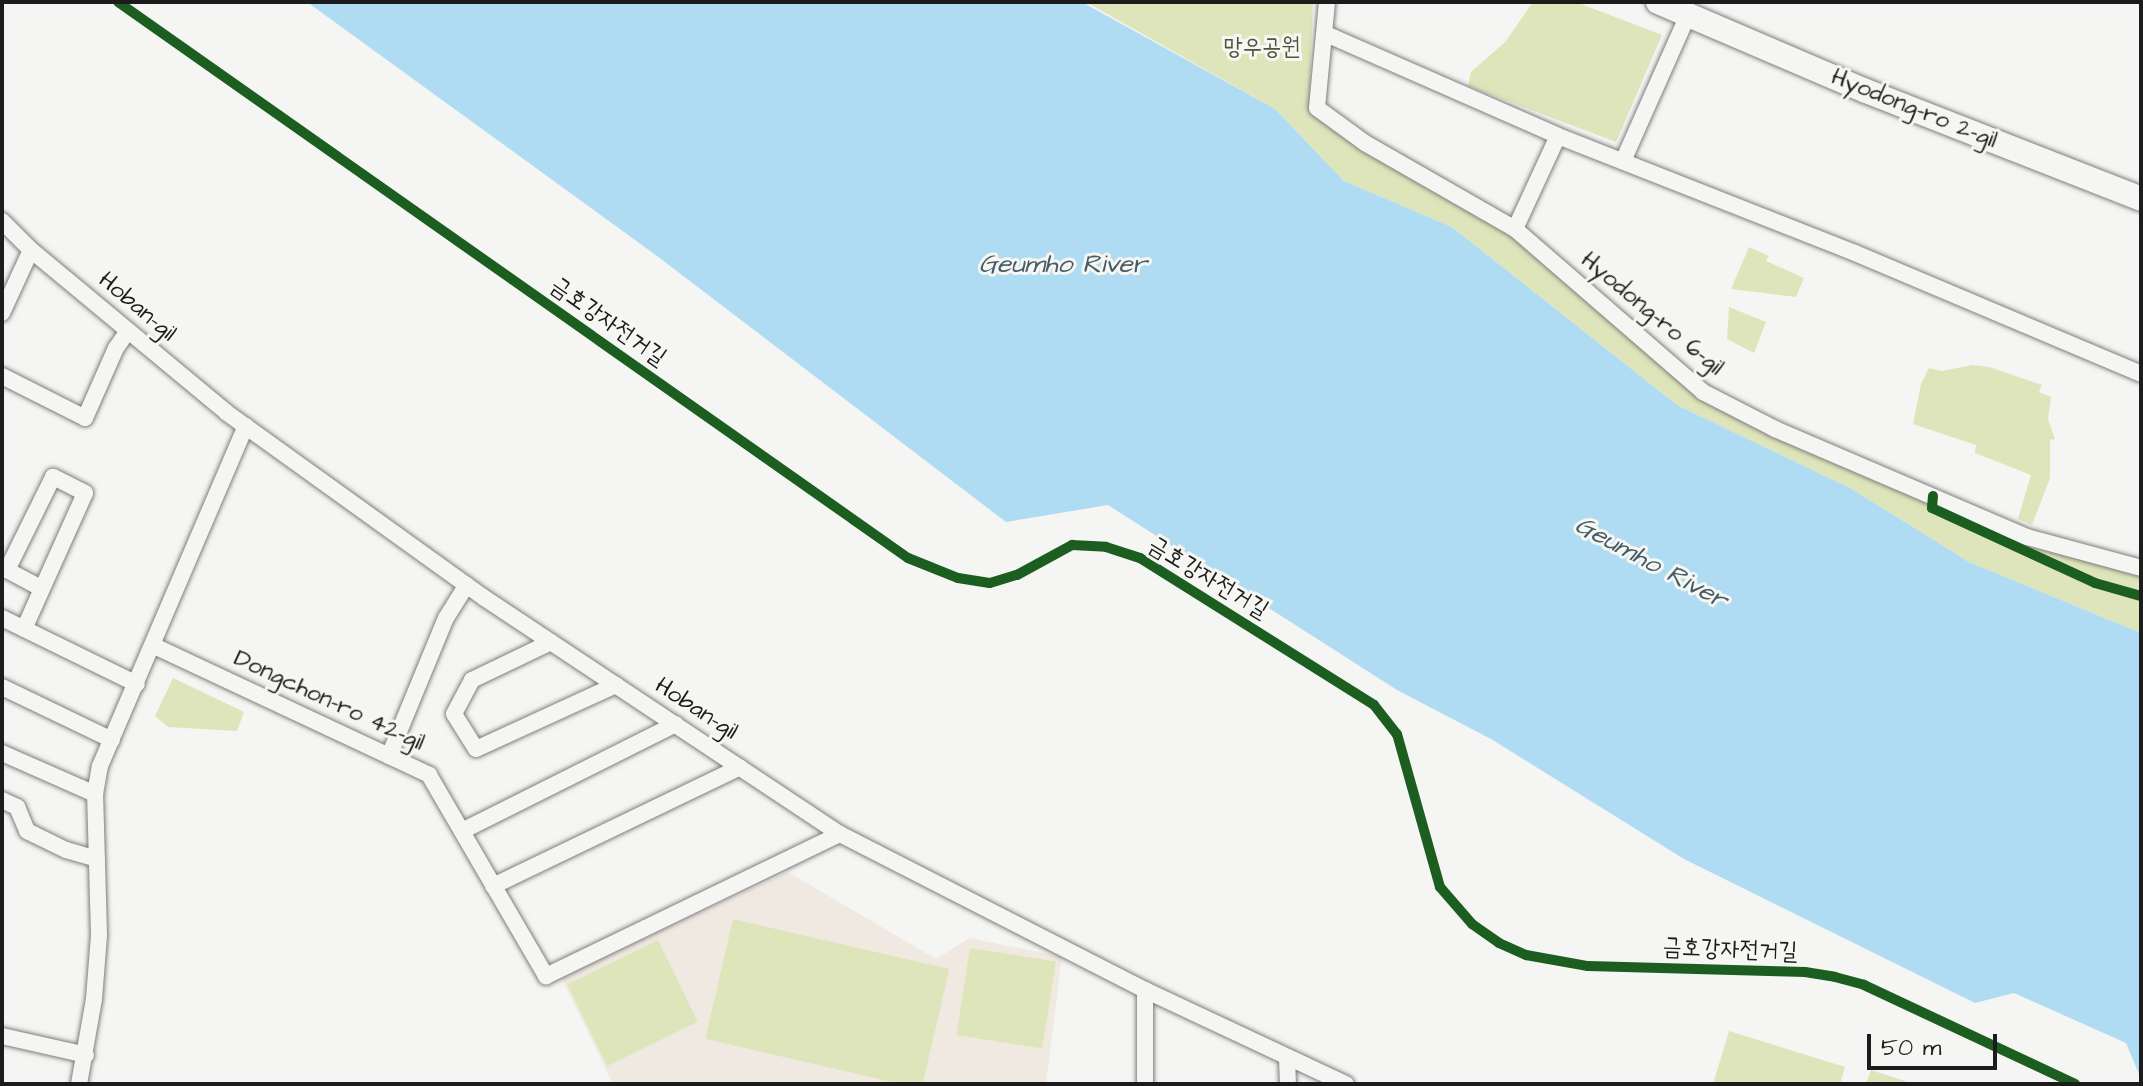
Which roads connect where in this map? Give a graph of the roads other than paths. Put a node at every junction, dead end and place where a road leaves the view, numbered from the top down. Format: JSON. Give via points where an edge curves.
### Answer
{"nodes":[{"id":1,"x":1327,"y":2,"type":"edge"},
{"id":2,"x":1658,"y":2,"type":"edge"},
{"id":3,"x":1688,"y":15,"type":"junction"},
{"id":4,"x":1326,"y":34,"type":"junction"},
{"id":5,"x":1558,"y":136,"type":"junction"},
{"id":6,"x":1623,"y":161,"type":"junction"},
{"id":7,"x":2141,"y":199,"type":"edge"},
{"id":8,"x":2,"y":221,"type":"edge"},
{"id":9,"x":1515,"y":229,"type":"junction"},
{"id":10,"x":31,"y":250,"type":"junction"},
{"id":11,"x":2,"y":313,"type":"edge"},
{"id":12,"x":128,"y":331,"type":"junction"},
{"id":13,"x":2141,"y":374,"type":"edge"},
{"id":14,"x":2,"y":376,"type":"edge"},
{"id":15,"x":246,"y":426,"type":"junction"},
{"id":16,"x":2140,"y":564,"type":"edge"},
{"id":17,"x":467,"y":585,"type":"junction"},
{"id":18,"x":41,"y":588,"type":"junction"},
{"id":19,"x":2,"y":618,"type":"edge"},
{"id":20,"x":24,"y":629,"type":"junction"},
{"id":21,"x":551,"y":642,"type":"junction"},
{"id":22,"x":154,"y":646,"type":"junction"},
{"id":23,"x":137,"y":684,"type":"junction"},
{"id":24,"x":616,"y":685,"type":"junction"},
{"id":25,"x":2,"y":687,"type":"edge"},
{"id":26,"x":676,"y":724,"type":"junction"},
{"id":27,"x":112,"y":740,"type":"junction"},
{"id":28,"x":2,"y":753,"type":"edge"},
{"id":29,"x":389,"y":756,"type":"junction"},
{"id":30,"x":740,"y":767,"type":"junction"},
{"id":31,"x":95,"y":794,"type":"junction"},
{"id":32,"x":2,"y":800,"type":"edge"},
{"id":33,"x":462,"y":831,"type":"junction"},
{"id":34,"x":840,"y":834,"type":"junction"},
{"id":35,"x":97,"y":859,"type":"junction"},
{"id":36,"x":493,"y":886,"type":"junction"},
{"id":37,"x":1145,"y":990,"type":"junction"},
{"id":38,"x":2,"y":1036,"type":"edge"},
{"id":39,"x":86,"y":1055,"type":"junction"},
{"id":40,"x":1287,"y":1057,"type":"junction"},
{"id":41,"x":79,"y":1084,"type":"edge"},
{"id":42,"x":1145,"y":1084,"type":"edge"},
{"id":43,"x":1288,"y":1084,"type":"edge"},
{"id":44,"x":1346,"y":1084,"type":"edge"}],
"edges":[{"from":1,"to":4,"type":"street","name":"Hyodong-ro 6-gil"},
{"from":2,"to":3,"type":"street","name":"Hyodong-ro 2-gil"},
{"from":3,"to":6,"type":"street"},
{"from":3,"to":7,"type":"street","name":"Hyodong-ro 2-gil"},
{"from":4,"to":5,"type":"street"},
{"from":4,"to":9,"type":"street","name":"Hyodong-ro 6-gil","via":[[1317,108],[1365,143]]},
{"from":5,"to":6,"type":"street"},
{"from":5,"to":9,"type":"street"},
{"from":6,"to":13,"type":"street"},
{"from":8,"to":10,"type":"street","name":"Hoban-gil"},
{"from":9,"to":16,"type":"street","name":"Hyodong-ro 6-gil","via":[[1703,392],[1775,429],[2027,537]]},
{"from":10,"to":11,"type":"street"},
{"from":10,"to":12,"type":"street","name":"Hoban-gil"},
{"from":12,"to":14,"type":"street","via":[[85,418]]},
{"from":12,"to":15,"type":"street","name":"Hoban-gil"},
{"from":15,"to":17,"type":"street","name":"Hoban-gil"},
{"from":15,"to":22,"type":"street"},
{"from":17,"to":21,"type":"street","name":"Hoban-gil"},
{"from":17,"to":29,"type":"street","via":[[446,618]]},
{"from":18,"to":18,"type":"street","via":[[85,493],[53,477],[7,570]]},
{"from":18,"to":20,"type":"street"},
{"from":19,"to":20,"type":"street"},
{"from":20,"to":23,"type":"street"},
{"from":21,"to":24,"type":"street","name":"Hoban-gil"},
{"from":21,"to":24,"type":"street","via":[[472,680],[454,714],[476,749]]},
{"from":22,"to":23,"type":"street"},
{"from":22,"to":29,"type":"street","name":"Dongchon-ro 42-gil"},
{"from":23,"to":27,"type":"street"},
{"from":24,"to":26,"type":"street","name":"Hoban-gil"},
{"from":25,"to":27,"type":"street"},
{"from":26,"to":30,"type":"street","name":"Hoban-gil"},
{"from":26,"to":33,"type":"street"},
{"from":27,"to":31,"type":"street"},
{"from":28,"to":31,"type":"street"},
{"from":29,"to":33,"type":"street","name":"Dongchon-ro 42-gil","via":[[429,775]]},
{"from":30,"to":34,"type":"street","name":"Hoban-gil"},
{"from":30,"to":36,"type":"street"},
{"from":31,"to":35,"type":"street"},
{"from":32,"to":35,"type":"street","via":[[17,807],[27,831]]},
{"from":33,"to":36,"type":"street","name":"Dongchon-ro 42-gil"},
{"from":34,"to":36,"type":"street","name":"Dongchon-ro 42-gil","via":[[546,976]]},
{"from":34,"to":37,"type":"street","name":"Hoban-gil"},
{"from":35,"to":39,"type":"street","via":[[99,935]]},
{"from":37,"to":40,"type":"street","name":"Hoban-gil"},
{"from":37,"to":42,"type":"street"},
{"from":38,"to":39,"type":"street"},
{"from":39,"to":41,"type":"street"},
{"from":40,"to":43,"type":"street"},
{"from":40,"to":44,"type":"street","name":"Hoban-gil"}]}
